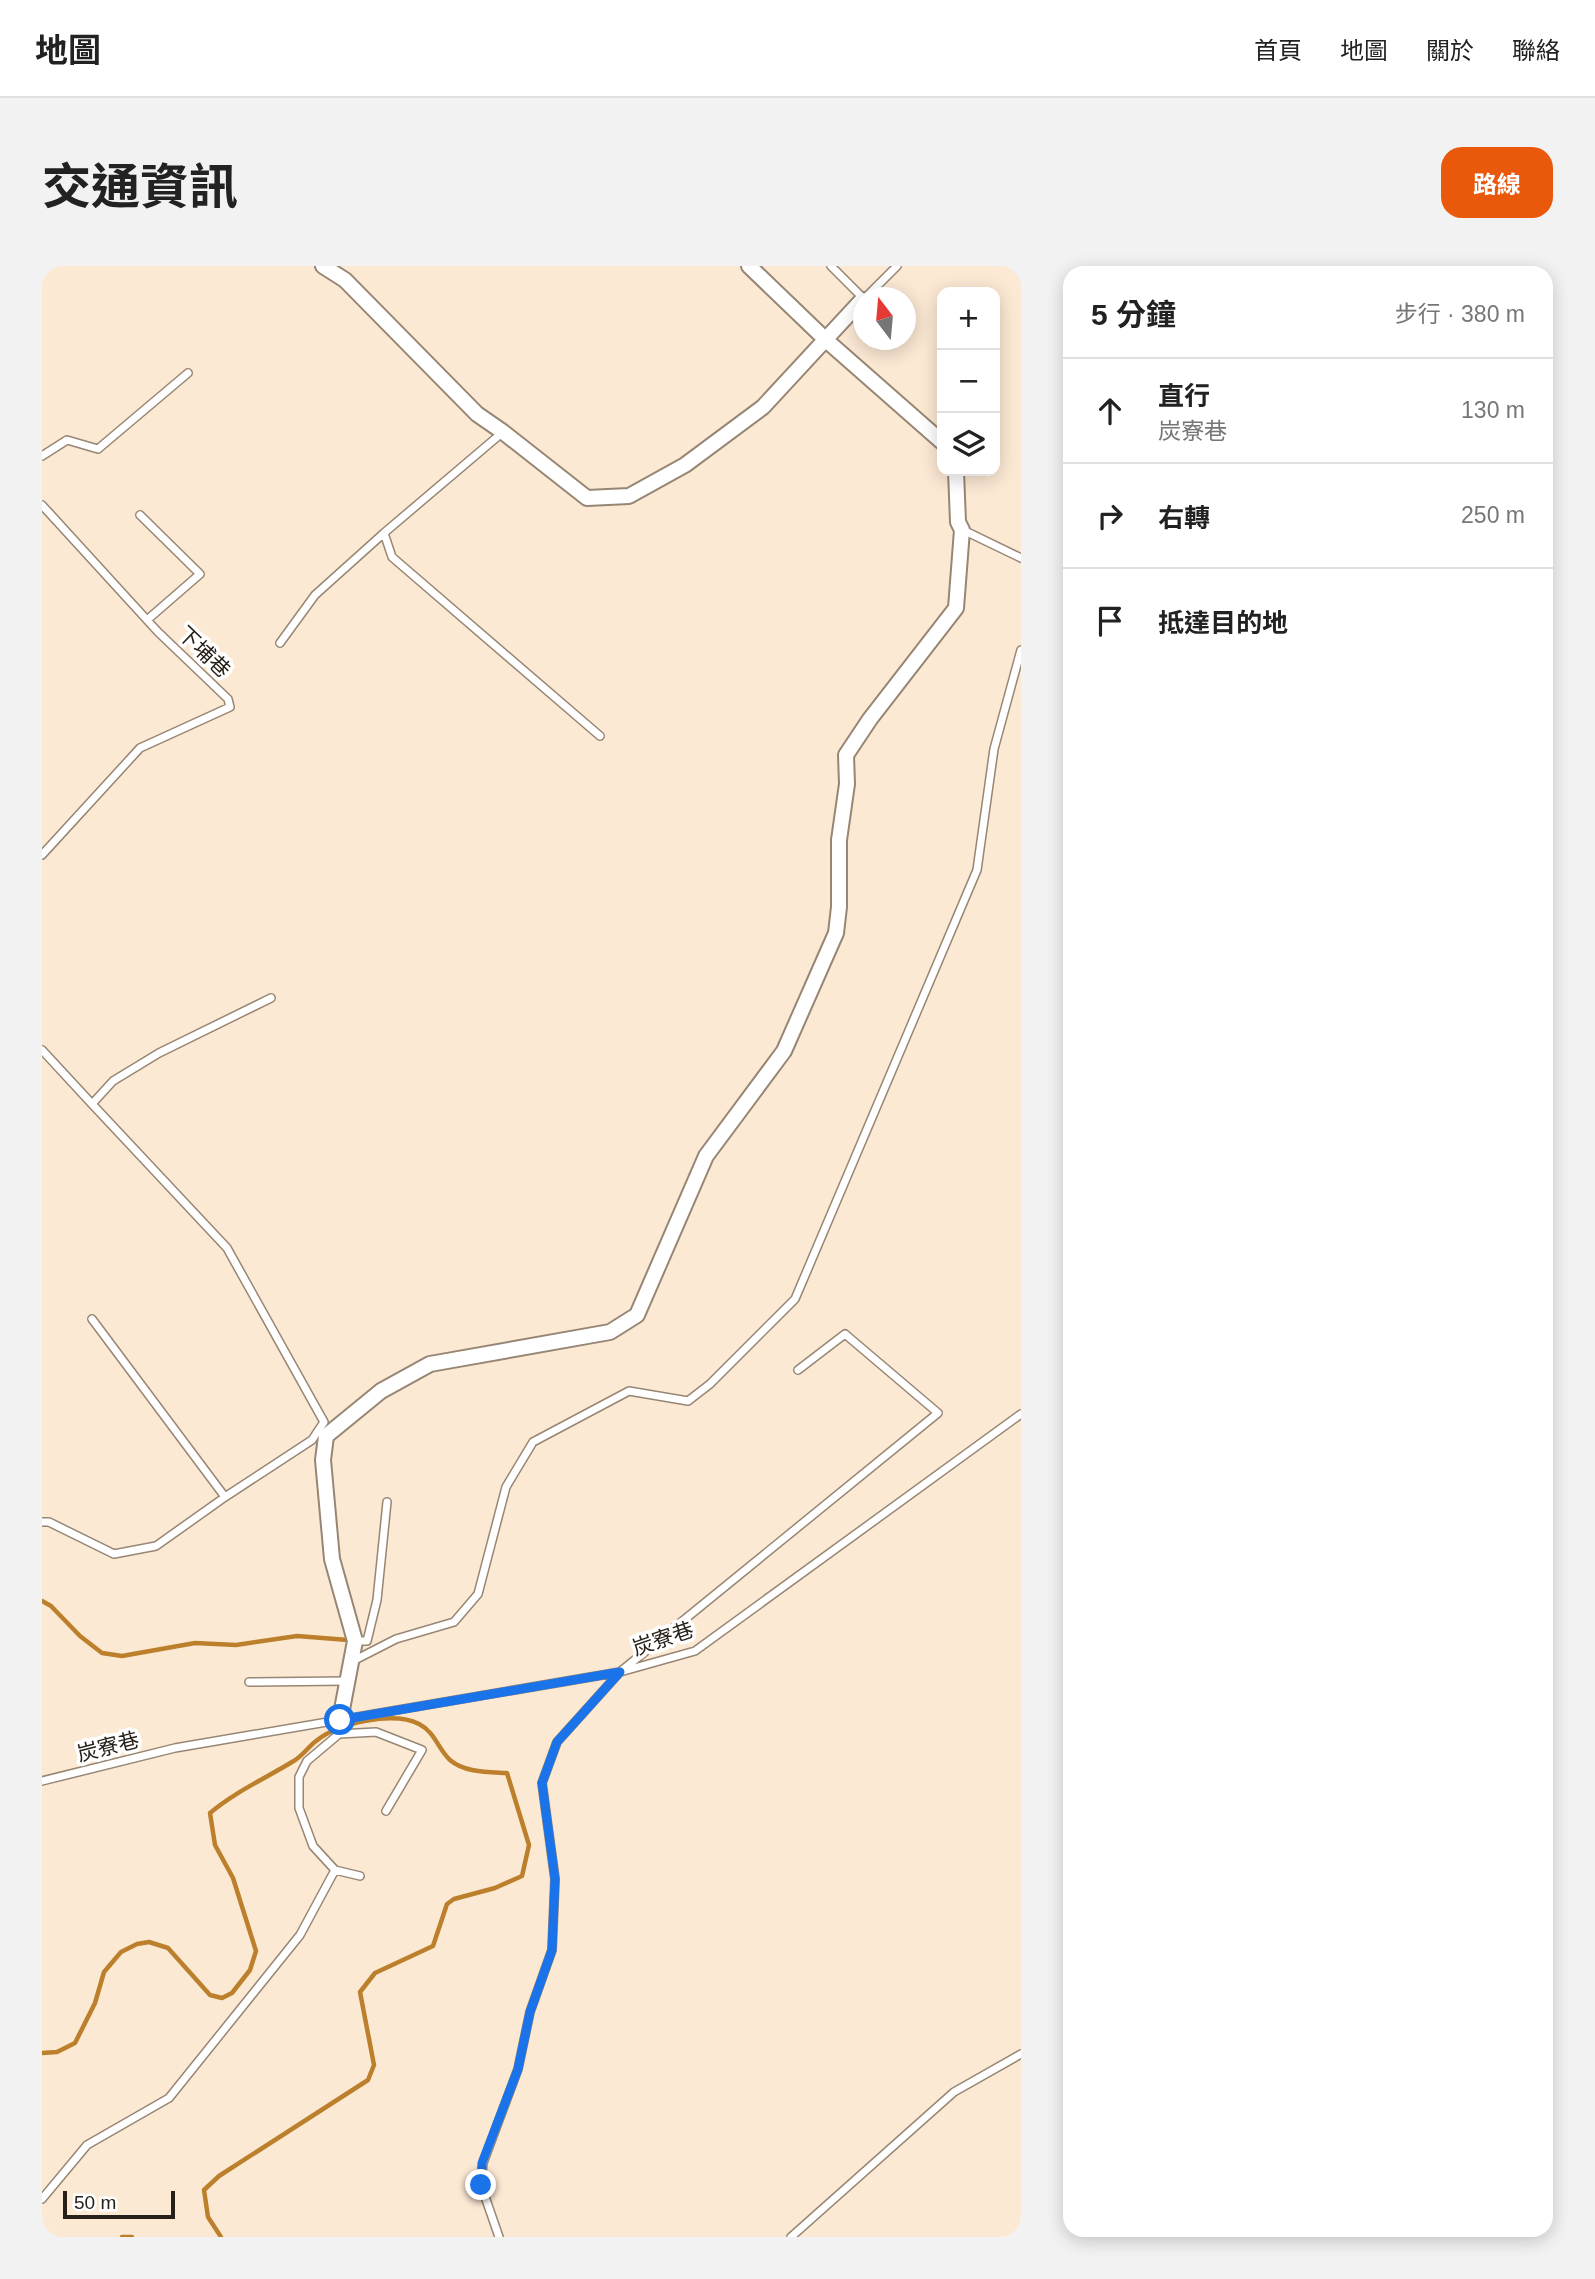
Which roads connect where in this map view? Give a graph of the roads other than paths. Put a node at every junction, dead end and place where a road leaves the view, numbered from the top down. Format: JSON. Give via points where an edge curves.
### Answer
{"nodes":[{"id":1,"x":323,"y":266,"type":"edge"},
{"id":2,"x":750,"y":266,"type":"edge"},
{"id":3,"x":831,"y":266,"type":"edge"},
{"id":4,"x":897,"y":266,"type":"edge"},
{"id":5,"x":876,"y":287,"type":"edge"},
{"id":6,"x":853,"y":288,"type":"edge"},
{"id":7,"x":853,"y":311,"type":"edge"},
{"id":8,"x":826,"y":340,"type":"junction"},
{"id":9,"x":188,"y":373,"type":"dead end"},
{"id":10,"x":503,"y":432,"type":"junction"},
{"id":11,"x":937,"y":438,"type":"edge"},
{"id":12,"x":42,"y":456,"type":"edge"},
{"id":13,"x":956,"y":476,"type":"edge"},
{"id":14,"x":42,"y":505,"type":"edge"},
{"id":15,"x":140,"y":515,"type":"dead end"},
{"id":16,"x":962,"y":530,"type":"junction"},
{"id":17,"x":384,"y":533,"type":"junction"},
{"id":18,"x":1021,"y":558,"type":"edge"},
{"id":19,"x":147,"y":620,"type":"junction"},
{"id":20,"x":280,"y":643,"type":"dead end"},
{"id":21,"x":1021,"y":650,"type":"edge"},
{"id":22,"x":600,"y":736,"type":"dead end"},
{"id":23,"x":42,"y":855,"type":"edge"},
{"id":24,"x":271,"y":998,"type":"dead end"},
{"id":25,"x":42,"y":1050,"type":"edge"},
{"id":26,"x":92,"y":1104,"type":"junction"},
{"id":27,"x":92,"y":1319,"type":"dead end"},
{"id":28,"x":799,"y":1370,"type":"dead end"},
{"id":29,"x":1021,"y":1414,"type":"edge"},
{"id":30,"x":225,"y":1497,"type":"junction"},
{"id":31,"x":387,"y":1502,"type":"dead end"},
{"id":32,"x":42,"y":1522,"type":"edge"},
{"id":33,"x":355,"y":1641,"type":"junction"},
{"id":34,"x":351,"y":1662,"type":"junction"},
{"id":35,"x":620,"y":1672,"type":"junction"},
{"id":36,"x":348,"y":1681,"type":"junction"},
{"id":37,"x":250,"y":1682,"type":"dead end"},
{"id":38,"x":340,"y":1720,"type":"junction"},
{"id":39,"x":42,"y":1781,"type":"edge"},
{"id":40,"x":386,"y":1811,"type":"dead end"},
{"id":41,"x":335,"y":1870,"type":"junction"},
{"id":42,"x":360,"y":1876,"type":"dead end"},
{"id":43,"x":1021,"y":2054,"type":"edge"},
{"id":44,"x":42,"y":2199,"type":"edge"},
{"id":45,"x":499,"y":2237,"type":"edge"},
{"id":46,"x":791,"y":2237,"type":"edge"}],
"edges":[{"from":1,"to":10,"type":"street","via":[[345,280],[477,414]]},
{"from":2,"to":8,"type":"street"},
{"from":3,"to":6,"type":"lane"},
{"from":4,"to":5,"type":"lane"},
{"from":7,"to":8,"type":"street"},
{"from":8,"to":10,"type":"street","via":[[763,407],[685,465],[629,496],[587,498]]},
{"from":8,"to":11,"type":"street"},
{"from":9,"to":12,"type":"lane","via":[[97,449],[67,440]]},
{"from":10,"to":17,"type":"lane"},
{"from":13,"to":16,"type":"street"},
{"from":14,"to":19,"type":"lane","name":"下埔巷"},
{"from":15,"to":19,"type":"lane","via":[[200,574]]},
{"from":16,"to":18,"type":"lane"},
{"from":16,"to":33,"type":"street","via":[[956,608],[846,755],[836,933],[784,1051],[706,1156],[637,1315],[610,1332],[430,1364],[382,1391],[327,1436],[323,1460],[332,1559]]},
{"from":17,"to":20,"type":"lane","via":[[315,596]]},
{"from":17,"to":22,"type":"lane","via":[[392,558]]},
{"from":19,"to":23,"type":"lane","name":"下埔巷","via":[[228,699],[230,707],[140,748]]},
{"from":21,"to":34,"type":"lane","via":[[994,749],[977,870],[794,1299],[688,1401],[629,1391],[533,1442],[506,1487],[478,1594],[454,1622],[396,1639]]},
{"from":24,"to":26,"type":"lane","via":[[159,1053],[113,1081]]},
{"from":25,"to":26,"type":"lane"},
{"from":26,"to":30,"type":"lane","via":[[227,1248],[324,1422],[312,1440]]},
{"from":27,"to":30,"type":"lane"},
{"from":28,"to":35,"type":"lane","via":[[845,1334],[938,1413]]},
{"from":29,"to":35,"type":"lane","name":"炭寮巷","via":[[695,1651]]},
{"from":30,"to":32,"type":"lane","via":[[156,1546],[114,1554]]},
{"from":31,"to":33,"type":"lane","via":[[377,1600],[367,1641]]},
{"from":33,"to":34,"type":"street"},
{"from":34,"to":36,"type":"street"},
{"from":35,"to":38,"type":"lane","name":"炭寮巷"},
{"from":35,"to":45,"type":"lane","via":[[557,1742],[542,1783],[555,1879],[552,1950],[530,2012],[518,2069],[482,2163],[481,2185]]},
{"from":36,"to":37,"type":"lane"},
{"from":36,"to":38,"type":"street"},
{"from":38,"to":39,"type":"lane","name":"炭寮巷","via":[[175,1748]]},
{"from":40,"to":41,"type":"lane","via":[[422,1750],[376,1732],[339,1734],[307,1761],[299,1777],[299,1808],[313,1846]]},
{"from":41,"to":42,"type":"lane"},
{"from":41,"to":44,"type":"lane","via":[[300,1935],[169,2098],[87,2145]]},
{"from":43,"to":46,"type":"lane","via":[[954,2092]]}]}
